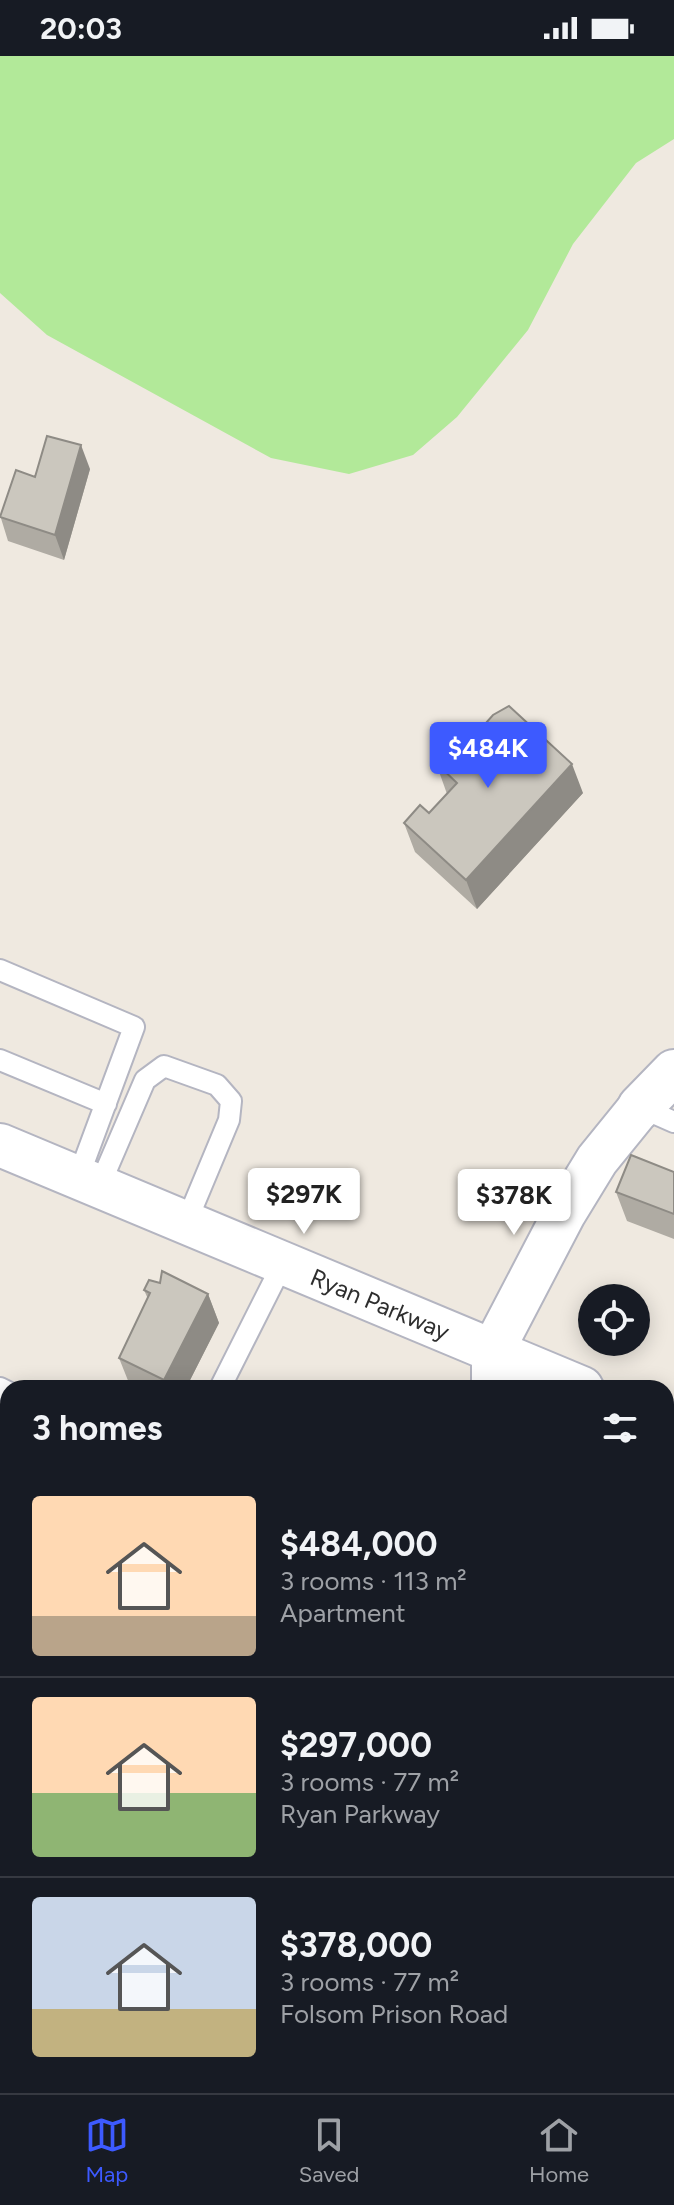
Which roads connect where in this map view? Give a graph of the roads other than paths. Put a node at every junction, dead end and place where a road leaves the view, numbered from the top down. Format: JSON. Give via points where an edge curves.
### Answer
{"nodes":[{"id":1,"x":0,"y":970,"type":"edge"},
{"id":2,"x":0,"y":1060,"type":"edge"},
{"id":3,"x":674,"y":1072,"type":"edge"},
{"id":4,"x":106,"y":1104,"type":"junction"},
{"id":5,"x":663,"y":1113,"type":"edge"},
{"id":6,"x":0,"y":1145,"type":"edge"},
{"id":7,"x":88,"y":1182,"type":"junction"},
{"id":8,"x":186,"y":1223,"type":"junction"},
{"id":9,"x":283,"y":1263,"type":"junction"},
{"id":10,"x":493,"y":1369,"type":"edge"},
{"id":11,"x":224,"y":1380,"type":"edge"},
{"id":12,"x":545,"y":1380,"type":"edge"}],
"edges":[{"from":1,"to":4,"type":"lane","via":[[134,1027]]},
{"from":2,"to":4,"type":"lane"},
{"from":3,"to":5,"type":"street"},
{"from":4,"to":7,"type":"lane"},
{"from":5,"to":10,"type":"street","via":[[597,1160],[564,1214]]},
{"from":6,"to":7,"type":"street","name":"Ryan Parkway"},
{"from":7,"to":8,"type":"street","name":"Ryan Parkway"},
{"from":7,"to":8,"type":"lane","via":[[145,1080],[164,1066],[217,1085],[231,1101],[229,1120]]},
{"from":8,"to":9,"type":"street","name":"Ryan Parkway"},
{"from":9,"to":10,"type":"street","name":"Ryan Parkway"},
{"from":9,"to":11,"type":"lane"},
{"from":10,"to":12,"type":"street","name":"Ryan Parkway"}]}
